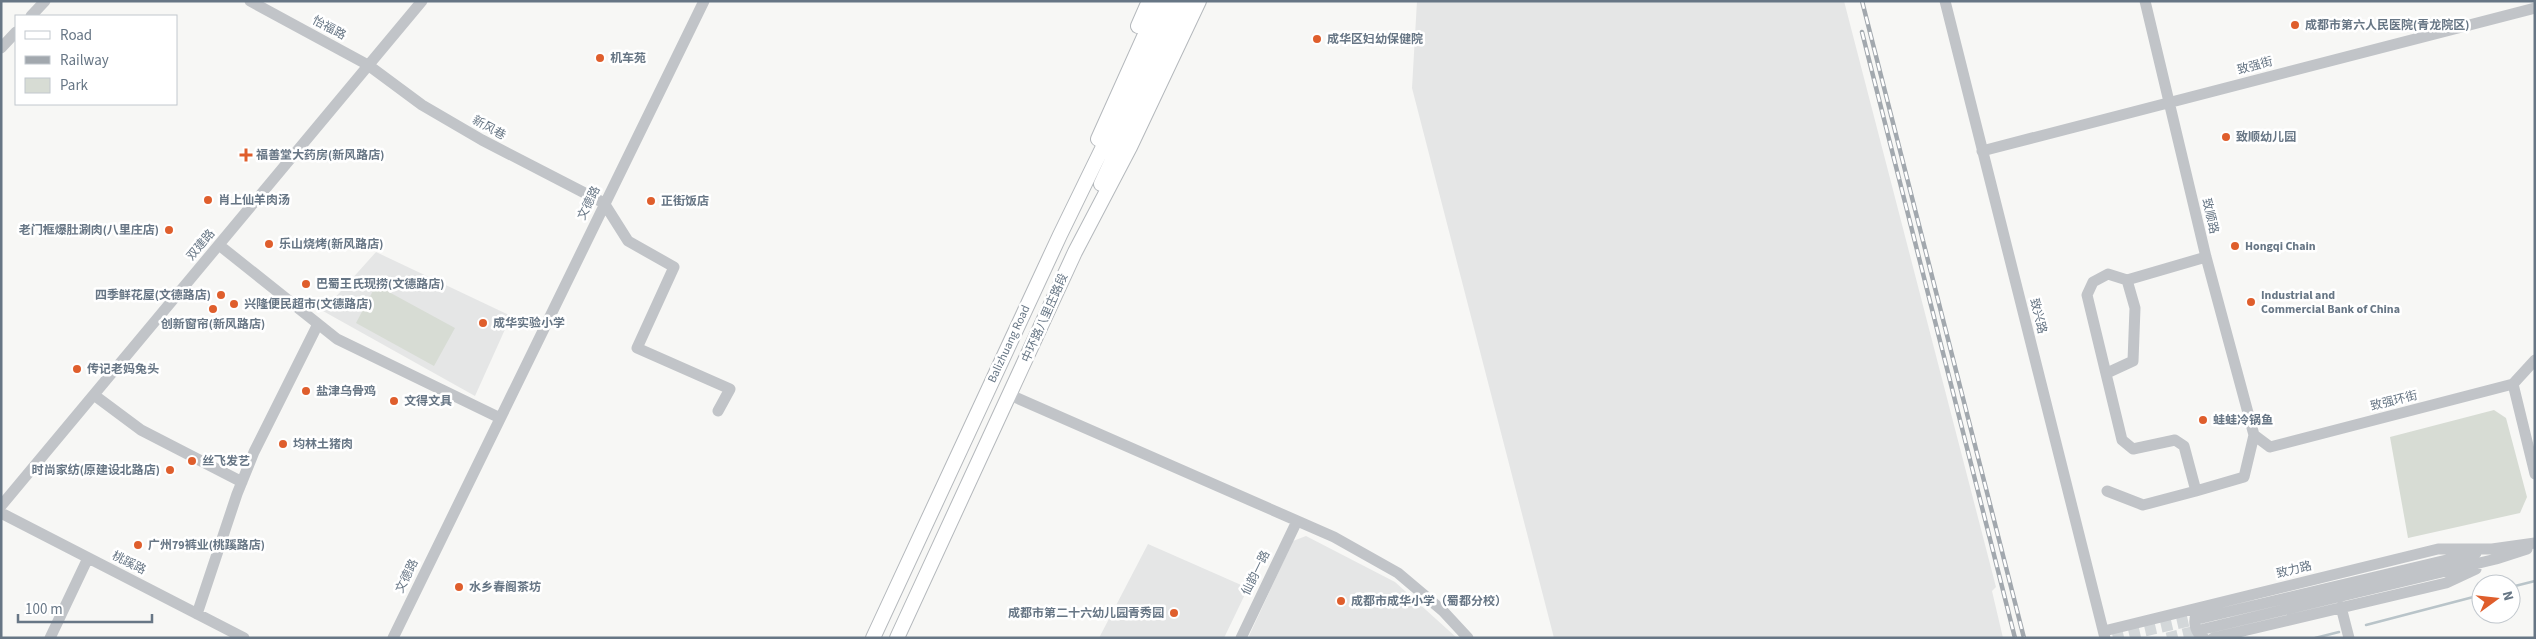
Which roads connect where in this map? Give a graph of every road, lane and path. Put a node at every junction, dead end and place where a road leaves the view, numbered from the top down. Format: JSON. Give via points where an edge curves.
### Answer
{"nodes":[{"id":1,"x":45,"y":1,"type":"edge"},
{"id":2,"x":250,"y":1,"type":"edge"},
{"id":3,"x":422,"y":1,"type":"edge"},
{"id":4,"x":704,"y":1,"type":"edge"},
{"id":5,"x":1149,"y":1,"type":"edge"},
{"id":6,"x":1160,"y":1,"type":"edge"},
{"id":7,"x":1174,"y":1,"type":"edge"},
{"id":8,"x":1186,"y":1,"type":"edge"},
{"id":9,"x":1199,"y":1,"type":"edge"},
{"id":10,"x":1208,"y":1,"type":"edge"},
{"id":11,"x":1945,"y":1,"type":"edge"},
{"id":12,"x":2145,"y":1,"type":"edge"},
{"id":13,"x":2535,"y":8,"type":"edge"},
{"id":14,"x":32,"y":15,"type":"edge"},
{"id":15,"x":15,"y":33,"type":"edge"},
{"id":16,"x":1,"y":48,"type":"edge"},
{"id":17,"x":1159,"y":58,"type":"junction"},
{"id":18,"x":368,"y":65,"type":"junction"},
{"id":19,"x":1128,"y":70,"type":"junction"},
{"id":20,"x":2169,"y":103,"type":"junction"},
{"id":21,"x":1130,"y":147,"type":"junction"},
{"id":22,"x":1982,"y":151,"type":"junction"},
{"id":23,"x":604,"y":202,"type":"junction"},
{"id":24,"x":1060,"y":235,"type":"junction"},
{"id":25,"x":219,"y":245,"type":"junction"},
{"id":26,"x":1075,"y":252,"type":"junction"},
{"id":27,"x":2206,"y":257,"type":"junction"},
{"id":28,"x":2127,"y":280,"type":"junction"},
{"id":29,"x":318,"y":324,"type":"junction"},
{"id":30,"x":2535,"y":360,"type":"edge"},
{"id":31,"x":2107,"y":373,"type":"junction"},
{"id":32,"x":2513,"y":384,"type":"junction"},
{"id":33,"x":94,"y":394,"type":"junction"},
{"id":34,"x":1010,"y":395,"type":"junction"},
{"id":35,"x":718,"y":411,"type":"dead end"},
{"id":36,"x":500,"y":418,"type":"junction"},
{"id":37,"x":2254,"y":435,"type":"junction"},
{"id":38,"x":2535,"y":474,"type":"edge"},
{"id":39,"x":242,"y":482,"type":"junction"},
{"id":40,"x":2107,"y":491,"type":"dead end"},
{"id":41,"x":2196,"y":492,"type":"junction"},
{"id":42,"x":1,"y":506,"type":"edge"},
{"id":43,"x":1,"y":513,"type":"edge"},
{"id":44,"x":1297,"y":520,"type":"junction"},
{"id":45,"x":2535,"y":544,"type":"edge"},
{"id":46,"x":2494,"y":554,"type":"junction"},
{"id":47,"x":88,"y":558,"type":"junction"},
{"id":48,"x":2341,"y":607,"type":"junction"},
{"id":49,"x":197,"y":614,"type":"junction"},
{"id":50,"x":2202,"y":623,"type":"edge"},
{"id":51,"x":2105,"y":635,"type":"edge"},
{"id":52,"x":50,"y":638,"type":"edge"},
{"id":53,"x":244,"y":638,"type":"edge"},
{"id":54,"x":393,"y":638,"type":"edge"},
{"id":55,"x":874,"y":638,"type":"edge"},
{"id":56,"x":898,"y":638,"type":"edge"},
{"id":57,"x":1241,"y":638,"type":"edge"},
{"id":58,"x":1468,"y":638,"type":"edge"},
{"id":59,"x":2213,"y":638,"type":"tunnel mouth"},
{"id":60,"x":2349,"y":638,"type":"edge"}],
"edges":[{"from":1,"to":14,"type":"street"},
{"from":2,"to":18,"type":"street","name":"怡福路"},
{"from":3,"to":18,"type":"street","name":"双建路"},
{"from":4,"to":23,"type":"street","name":"文德路"},
{"from":5,"to":19,"type":"main road","via":[[1139,23]]},
{"from":6,"to":19,"type":"main road"},
{"from":7,"to":17,"type":"main road","name":"中环路八里庄路段"},
{"from":8,"to":17,"type":"main road"},
{"from":9,"to":17,"type":"main road","name":"中环路八里庄路段"},
{"from":10,"to":21,"type":"main road","via":[[1151,120]]},
{"from":11,"to":22,"type":"street","name":"致兴路"},
{"from":12,"to":20,"type":"street","name":"致顺路"},
{"from":13,"to":20,"type":"street","name":"致强街"},
{"from":15,"to":16,"type":"street"},
{"from":17,"to":21,"type":"main road","name":"中环路八里庄路段"},
{"from":17,"to":24,"type":"main road","name":"Balizhuang Road"},
{"from":17,"to":26,"type":"main road","via":[[1088,212]]},
{"from":18,"to":23,"type":"street","name":"新风巷","via":[[422,105],[482,140]]},
{"from":18,"to":25,"type":"street","name":"双建路"},
{"from":19,"to":24,"type":"main road","via":[[1082,175]]},
{"from":20,"to":22,"type":"street","name":"致强街"},
{"from":20,"to":27,"type":"street","name":"致顺路"},
{"from":21,"to":26,"type":"main road","name":"中环路八里庄路段"},
{"from":22,"to":51,"type":"street","name":"致兴路"},
{"from":23,"to":35,"type":"street","via":[[628,241],[674,267],[637,348],[730,389]]},
{"from":23,"to":36,"type":"street","name":"文德路"},
{"from":24,"to":55,"type":"main road","name":"Balizhuang Road"},
{"from":25,"to":29,"type":"street"},
{"from":25,"to":33,"type":"street","name":"双建路"},
{"from":26,"to":34,"type":"main road","name":"中环路八里庄路段"},
{"from":27,"to":28,"type":"street"},
{"from":27,"to":37,"type":"street","name":"致顺路"},
{"from":28,"to":31,"type":"street","via":[[2135,308],[2133,361]]},
{"from":28,"to":31,"type":"street","via":[[2108,274],[2093,282],[2087,295]]},
{"from":29,"to":36,"type":"street","via":[[336,339]]},
{"from":29,"to":39,"type":"street"},
{"from":30,"to":32,"type":"street"},
{"from":31,"to":41,"type":"street","via":[[2122,440],[2133,449],[2175,440],[2180,443],[2184,446]]},
{"from":32,"to":37,"type":"street","name":"致强环街","via":[[2270,447]]},
{"from":32,"to":38,"type":"street"},
{"from":33,"to":39,"type":"street","via":[[141,430]]},
{"from":33,"to":42,"type":"street","name":"双建路"},
{"from":34,"to":44,"type":"street"},
{"from":34,"to":56,"type":"main road","name":"中环路八里庄路段"},
{"from":36,"to":54,"type":"street","name":"文德路"},
{"from":37,"to":41,"type":"street","via":[[2244,478]]},
{"from":39,"to":49,"type":"street"},
{"from":40,"to":41,"type":"street","via":[[2143,505]]},
{"from":43,"to":47,"type":"street","name":"桃蹊路"},
{"from":44,"to":57,"type":"street","name":"仙韵一路"},
{"from":44,"to":58,"type":"street","via":[[1398,573],[1443,611]]},
{"from":45,"to":46,"type":"street","name":"致力路"},
{"from":46,"to":48,"type":"street","name":"致力路","via":[[2446,583]]},
{"from":46,"to":50,"type":"street","name":"致力路"},
{"from":47,"to":49,"type":"street","name":"桃蹊路"},
{"from":47,"to":52,"type":"street"},
{"from":48,"to":59,"type":"street","name":"致力路"},
{"from":48,"to":60,"type":"street"},
{"from":49,"to":53,"type":"street","name":"桃蹊路"},
{"from":50,"to":51,"type":"street","name":"致力路"}]}
